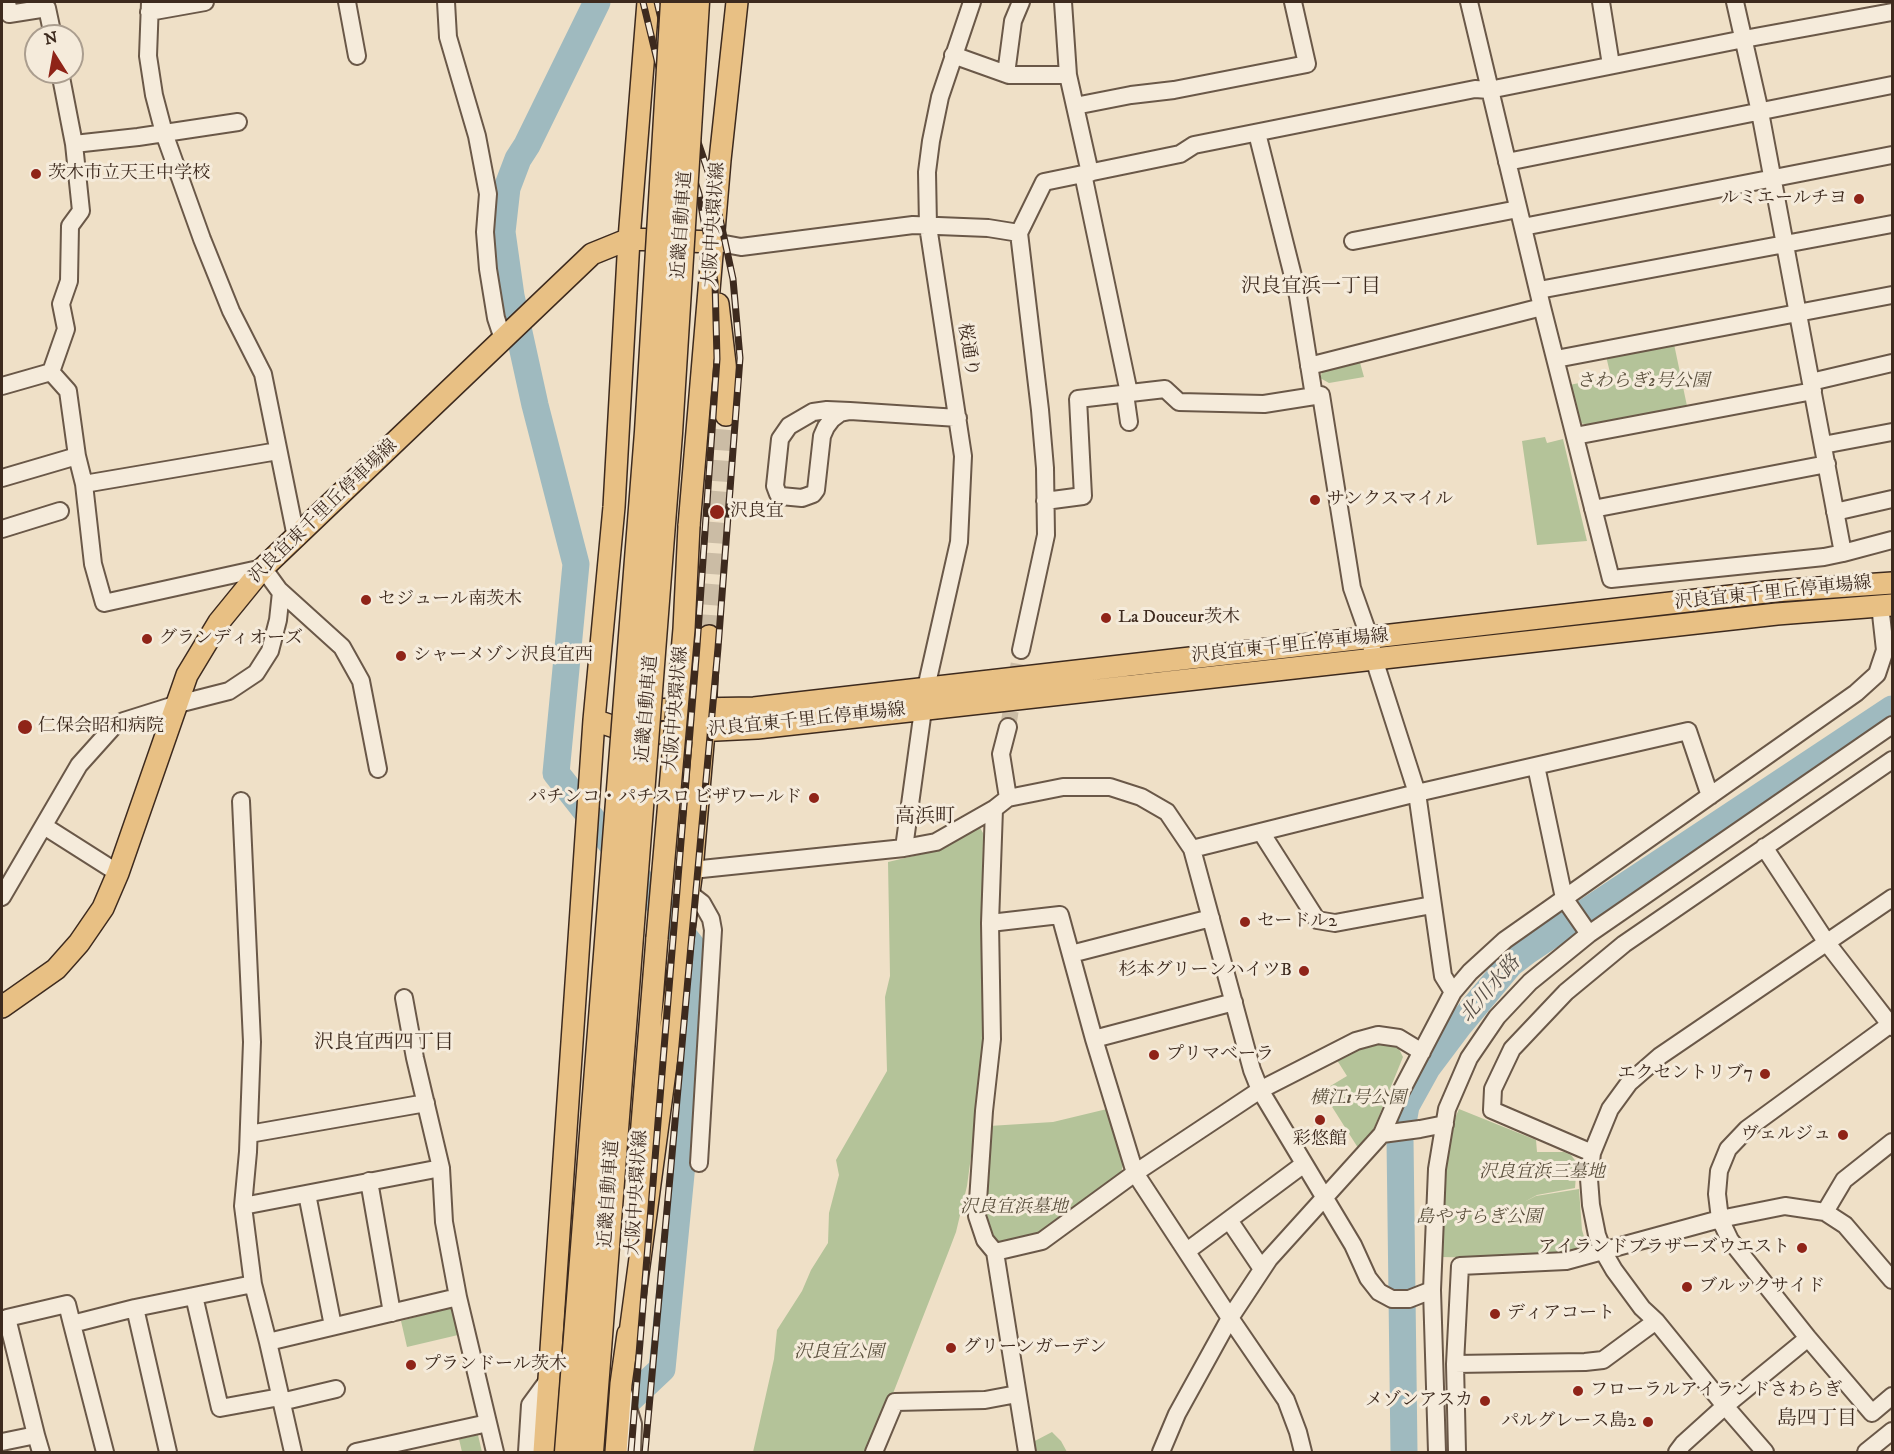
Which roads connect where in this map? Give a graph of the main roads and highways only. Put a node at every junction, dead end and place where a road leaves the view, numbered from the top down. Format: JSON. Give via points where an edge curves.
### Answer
{"nodes":[{"id":1,"x":648,"y":2,"type":"edge"},
{"id":2,"x":673,"y":2,"type":"edge"},
{"id":3,"x":697,"y":2,"type":"edge"},
{"id":4,"x":737,"y":2,"type":"edge"},
{"id":5,"x":629,"y":239,"type":"junction"},
{"id":6,"x":713,"y":252,"type":"junction"},
{"id":7,"x":726,"y":415,"type":"tunnel mouth"},
{"id":8,"x":1893,"y":583,"type":"edge"},
{"id":9,"x":1886,"y":605,"type":"edge"},
{"id":10,"x":709,"y":636,"type":"tunnel mouth"},
{"id":11,"x":1372,"y":649,"type":"junction"},
{"id":12,"x":924,"y":698,"type":"junction"},
{"id":13,"x":706,"y":708,"type":"junction"},
{"id":14,"x":594,"y":720,"type":"junction"},
{"id":15,"x":705,"y":732,"type":"junction"},
{"id":16,"x":2,"y":1007,"type":"edge"},
{"id":17,"x":628,"y":1348,"type":"junction"},
{"id":18,"x":544,"y":1452,"type":"edge"},
{"id":19,"x":567,"y":1452,"type":"edge"},
{"id":20,"x":591,"y":1452,"type":"edge"},
{"id":21,"x":616,"y":1452,"type":"edge"}],
"edges":[{"from":1,"to":5,"type":"main road"},
{"from":2,"to":19,"type":"highway","name":"近畿自動車道","bridge":true,"via":[[647,432]]},
{"from":3,"to":20,"type":"highway","name":"近畿自動車道","bridge":true,"via":[[670,433]]},
{"from":4,"to":6,"type":"main road","name":"大阪中央環状線"},
{"from":5,"to":6,"type":"main road","name":"沢良宜東千里丘停車場線"},
{"from":5,"to":14,"type":"main road","via":[[614,507]]},
{"from":5,"to":16,"type":"main road","name":"沢良宜東千里丘停車場線","via":[[592,254],[263,568],[219,622],[187,675],[104,908],[56,969]]},
{"from":6,"to":7,"type":"main road","via":[[726,372]]},
{"from":6,"to":17,"type":"main road","name":"大阪中央環状線","bridge":true,"via":[[637,1192]]},
{"from":8,"to":11,"type":"main road","name":"沢良宜東千里丘停車場線","via":[[1775,591]]},
{"from":9,"to":11,"type":"main road","name":"沢良宜東千里丘停車場線"},
{"from":10,"to":13,"type":"main road"},
{"from":11,"to":12,"type":"main road","name":"沢良宜東千里丘停車場線"},
{"from":12,"to":13,"type":"main road","name":"沢良宜東千里丘停車場線"},
{"from":12,"to":15,"type":"main road","name":"沢良宜東千里丘停車場線","via":[[757,728]]},
{"from":13,"to":14,"type":"main road","name":"沢良宜東千里丘停車場線","via":[[636,709]]},
{"from":13,"to":15,"type":"main road"},
{"from":14,"to":15,"type":"main road","name":"沢良宜東千里丘停車場線","via":[[635,734]]},
{"from":14,"to":18,"type":"main road"},
{"from":15,"to":17,"type":"main road","via":[[692,870]]},
{"from":17,"to":21,"type":"main road","name":"大阪中央環状線"}]}
